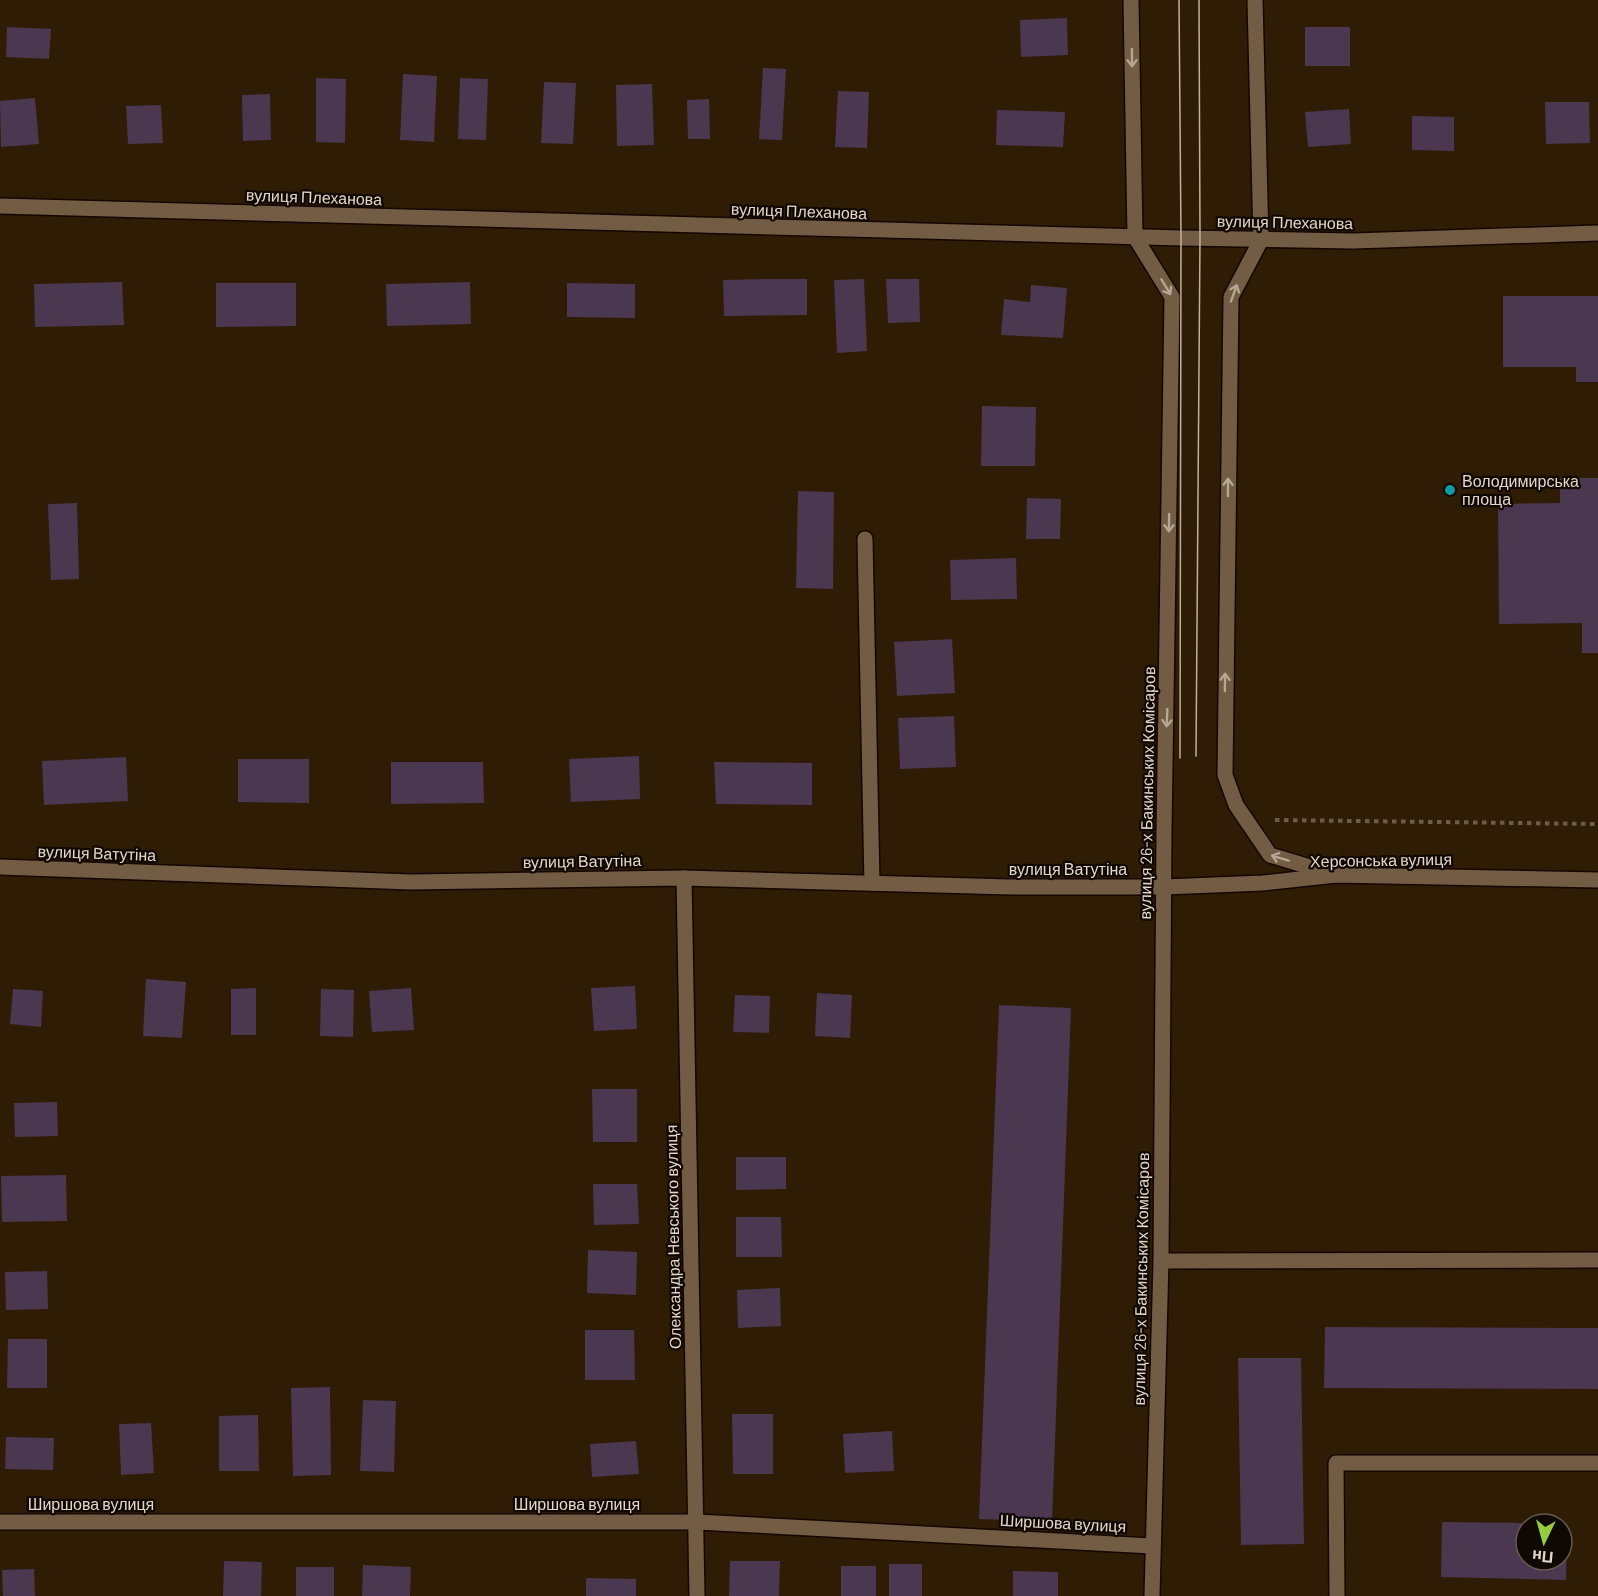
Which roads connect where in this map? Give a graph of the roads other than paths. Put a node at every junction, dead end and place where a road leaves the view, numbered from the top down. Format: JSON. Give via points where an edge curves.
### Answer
{"nodes":[{"id":1,"x":1131,"y":0,"type":"edge"},
{"id":2,"x":1255,"y":0,"type":"edge"},
{"id":3,"x":0,"y":206,"type":"edge"},
{"id":4,"x":1598,"y":233,"type":"edge"},
{"id":5,"x":1136,"y":237,"type":"junction"},
{"id":6,"x":1261,"y":240,"type":"junction"},
{"id":7,"x":865,"y":539,"type":"dead end"},
{"id":8,"x":0,"y":867,"type":"edge"},
{"id":9,"x":1335,"y":875,"type":"junction"},
{"id":10,"x":684,"y":878,"type":"junction"},
{"id":11,"x":1598,"y":880,"type":"edge"},
{"id":12,"x":872,"y":883,"type":"junction"},
{"id":13,"x":1164,"y":887,"type":"junction"},
{"id":14,"x":1598,"y":1260,"type":"edge"},
{"id":15,"x":1161,"y":1261,"type":"junction"},
{"id":16,"x":1598,"y":1463,"type":"edge"},
{"id":17,"x":0,"y":1522,"type":"edge"},
{"id":18,"x":697,"y":1522,"type":"junction"},
{"id":19,"x":1152,"y":1546,"type":"junction"},
{"id":20,"x":697,"y":1596,"type":"edge"},
{"id":21,"x":1152,"y":1596,"type":"edge"},
{"id":22,"x":1337,"y":1596,"type":"edge"}],
"edges":[{"from":1,"to":5,"type":"street","name":"вулиця 26-х Бакинських Комісаров","one_way":true},
{"from":2,"to":6,"type":"street"},
{"from":3,"to":5,"type":"street","name":"вулиця Плеханова"},
{"from":4,"to":6,"type":"street","name":"вулиця Плеханова"},
{"from":5,"to":6,"type":"street","name":"вулиця Плеханова"},
{"from":5,"to":13,"type":"street","name":"вулиця 26-х Бакинських Комісаров","one_way":true,"via":[[1172,297]]},
{"from":9,"to":6,"type":"street","one_way":true,"via":[[1270,855],[1236,805],[1225,775],[1231,297]]},
{"from":7,"to":12,"type":"street"},
{"from":8,"to":10,"type":"street","name":"вулиця Ватутіна","via":[[411,882]]},
{"from":9,"to":11,"type":"street","name":"Херсонська вулиця"},
{"from":9,"to":13,"type":"street","name":"Херсонська вулиця"},
{"from":10,"to":12,"type":"street","name":"вулиця Ватутіна"},
{"from":10,"to":18,"type":"street","name":"Олександра Невського вулиця"},
{"from":12,"to":13,"type":"street","name":"вулиця Ватутіна"},
{"from":13,"to":15,"type":"street","name":"вулиця 26-х Бакинських Комісаров"},
{"from":14,"to":15,"type":"street"},
{"from":15,"to":19,"type":"street","name":"вулиця 26-х Бакинських Комісаров"},
{"from":16,"to":22,"type":"street","via":[[1336,1463]]},
{"from":17,"to":18,"type":"street","name":"Ширшова вулиця"},
{"from":18,"to":19,"type":"street","name":"Ширшова вулиця"},
{"from":18,"to":20,"type":"street","name":"Олександра Невського вулиця"},
{"from":19,"to":21,"type":"street","name":"вулиця 26-х Бакинських Комісаров"}]}
